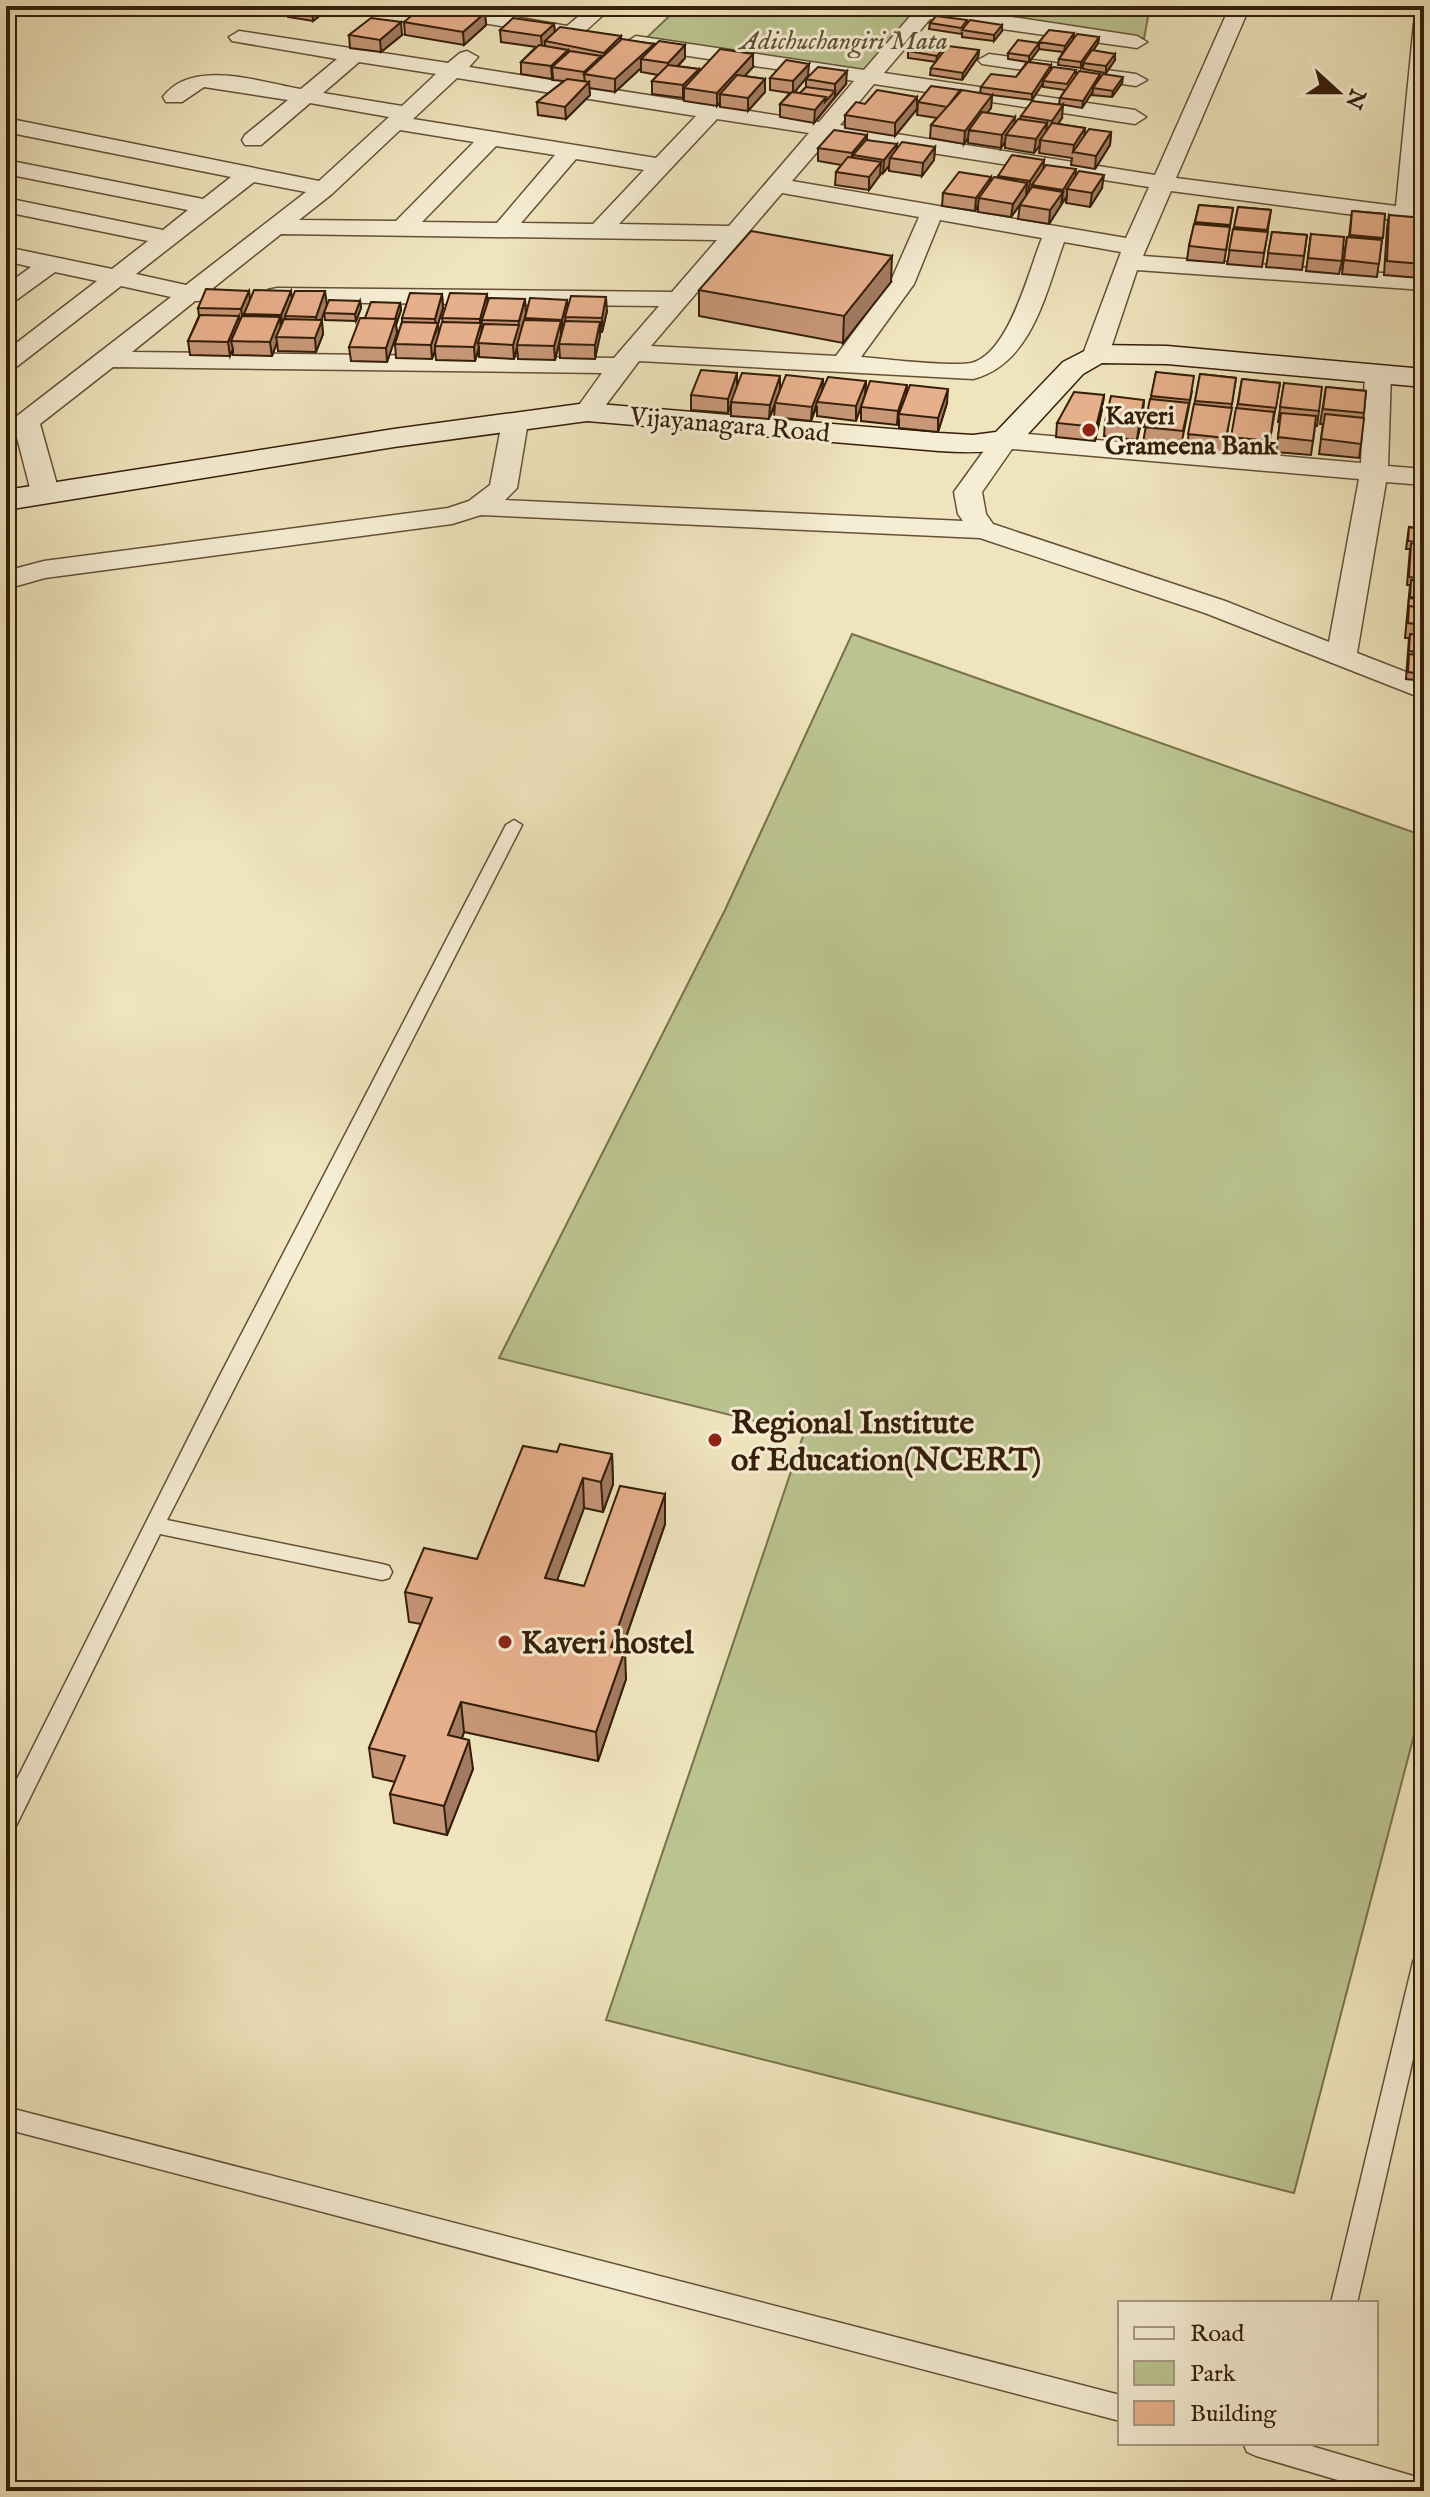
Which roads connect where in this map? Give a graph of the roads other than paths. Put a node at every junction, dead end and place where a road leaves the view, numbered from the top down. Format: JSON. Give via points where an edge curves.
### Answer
{"nodes":[{"id":1,"x":416,"y":6,"type":"edge"},
{"id":2,"x":523,"y":6,"type":"edge"},
{"id":3,"x":603,"y":6,"type":"edge"},
{"id":4,"x":1240,"y":6,"type":"edge"},
{"id":5,"x":928,"y":9,"type":"edge"},
{"id":6,"x":503,"y":22,"type":"junction"},
{"id":7,"x":1424,"y":23,"type":"edge"},
{"id":8,"x":1016,"y":25,"type":"junction"},
{"id":9,"x":573,"y":32,"type":"junction"},
{"id":10,"x":239,"y":37,"type":"dead end"},
{"id":11,"x":1137,"y":42,"type":"dead end"},
{"id":12,"x":356,"y":54,"type":"junction"},
{"id":13,"x":989,"y":60,"type":"junction"},
{"id":14,"x":454,"y":69,"type":"junction"},
{"id":15,"x":869,"y":77,"type":"junction"},
{"id":16,"x":1136,"y":80,"type":"dead end"},
{"id":17,"x":247,"y":87,"type":"junction"},
{"id":18,"x":963,"y":91,"type":"junction"},
{"id":19,"x":174,"y":97,"type":"dead end"},
{"id":20,"x":309,"y":97,"type":"junction"},
{"id":21,"x":225,"y":105,"type":"dead end"},
{"id":22,"x":712,"y":111,"type":"junction"},
{"id":23,"x":1135,"y":117,"type":"dead end"},
{"id":24,"x":402,"y":118,"type":"junction"},
{"id":25,"x":6,"y":125,"type":"edge"},
{"id":26,"x":823,"y":129,"type":"junction"},
{"id":27,"x":491,"y":138,"type":"junction"},
{"id":28,"x":253,"y":140,"type":"dead end"},
{"id":29,"x":571,"y":151,"type":"junction"},
{"id":30,"x":662,"y":166,"type":"junction"},
{"id":31,"x":6,"y":167,"type":"edge"},
{"id":32,"x":250,"y":174,"type":"junction"},
{"id":33,"x":1165,"y":183,"type":"junction"},
{"id":34,"x":776,"y":185,"type":"junction"},
{"id":35,"x":324,"y":189,"type":"junction"},
{"id":36,"x":6,"y":205,"type":"edge"},
{"id":37,"x":207,"y":207,"type":"junction"},
{"id":38,"x":933,"y":210,"type":"junction"},
{"id":39,"x":1415,"y":217,"type":"edge"},
{"id":40,"x":279,"y":227,"type":"junction"},
{"id":41,"x":402,"y":229,"type":"junction"},
{"id":42,"x":503,"y":230,"type":"junction"},
{"id":43,"x":600,"y":231,"type":"junction"},
{"id":44,"x":1056,"y":231,"type":"junction"},
{"id":45,"x":735,"y":233,"type":"junction"},
{"id":46,"x":167,"y":238,"type":"junction"},
{"id":47,"x":6,"y":254,"type":"edge"},
{"id":48,"x":1131,"y":254,"type":"junction"},
{"id":49,"x":50,"y":264,"type":"junction"},
{"id":50,"x":116,"y":278,"type":"junction"},
{"id":51,"x":1424,"y":283,"type":"edge"},
{"id":52,"x":193,"y":294,"type":"junction"},
{"id":53,"x":6,"y":296,"type":"edge"},
{"id":54,"x":679,"y":299,"type":"junction"},
{"id":55,"x":1096,"y":354,"type":"junction"},
{"id":56,"x":109,"y":359,"type":"junction"},
{"id":57,"x":626,"y":360,"type":"junction"},
{"id":58,"x":6,"y":363,"type":"edge"},
{"id":59,"x":843,"y":364,"type":"junction"},
{"id":60,"x":1378,"y":374,"type":"junction"},
{"id":61,"x":1424,"y":378,"type":"edge"},
{"id":62,"x":587,"y":412,"type":"junction"},
{"id":63,"x":515,"y":422,"type":"junction"},
{"id":64,"x":16,"y":424,"type":"edge"},
{"id":65,"x":1005,"y":440,"type":"junction"},
{"id":66,"x":1374,"y":473,"type":"junction"},
{"id":67,"x":1424,"y":477,"type":"edge"},
{"id":68,"x":45,"y":492,"type":"junction"},
{"id":69,"x":6,"y":500,"type":"edge"},
{"id":70,"x":479,"y":507,"type":"junction"},
{"id":71,"x":983,"y":530,"type":"junction"},
{"id":72,"x":6,"y":580,"type":"edge"},
{"id":73,"x":1341,"y":658,"type":"junction"},
{"id":74,"x":1424,"y":690,"type":"edge"},
{"id":75,"x":514,"y":825,"type":"dead end"},
{"id":76,"x":156,"y":1525,"type":"junction"},
{"id":77,"x":382,"y":1572,"type":"dead end"},
{"id":78,"x":6,"y":1823,"type":"edge"},
{"id":79,"x":1424,"y":1962,"type":"edge"},
{"id":80,"x":6,"y":2118,"type":"edge"},
{"id":81,"x":1344,"y":2301,"type":"edge"},
{"id":82,"x":1118,"y":2407,"type":"edge"},
{"id":83,"x":1271,"y":2445,"type":"edge"},
{"id":84,"x":1310,"y":2450,"type":"edge"},
{"id":85,"x":1420,"y":2491,"type":"edge"}],
"edges":[{"from":1,"to":6,"type":"street"},
{"from":2,"to":6,"type":"street"},
{"from":3,"to":9,"type":"street"},
{"from":4,"to":33,"type":"street"},
{"from":5,"to":8,"type":"street"},
{"from":5,"to":15,"type":"street"},
{"from":6,"to":9,"type":"street"},
{"from":6,"to":14,"type":"street"},
{"from":7,"to":39,"type":"street"},
{"from":8,"to":11,"type":"street"},
{"from":8,"to":13,"type":"street"},
{"from":9,"to":15,"type":"street"},
{"from":10,"to":12,"type":"street"},
{"from":12,"to":14,"type":"street"},
{"from":12,"to":20,"type":"street"},
{"from":13,"to":16,"type":"street"},
{"from":13,"to":18,"type":"street"},
{"from":14,"to":22,"type":"street"},
{"from":14,"to":24,"type":"street"},
{"from":15,"to":18,"type":"street"},
{"from":15,"to":26,"type":"street"},
{"from":17,"to":19,"type":"street","via":[[203,80]]},
{"from":17,"to":20,"type":"street"},
{"from":17,"to":21,"type":"street"},
{"from":18,"to":23,"type":"street"},
{"from":20,"to":24,"type":"street"},
{"from":20,"to":28,"type":"street"},
{"from":22,"to":26,"type":"street"},
{"from":22,"to":30,"type":"street"},
{"from":24,"to":27,"type":"street"},
{"from":24,"to":35,"type":"street"},
{"from":25,"to":32,"type":"street"},
{"from":26,"to":33,"type":"street"},
{"from":26,"to":34,"type":"street"},
{"from":27,"to":29,"type":"street"},
{"from":27,"to":41,"type":"street"},
{"from":29,"to":30,"type":"street"},
{"from":29,"to":42,"type":"street"},
{"from":30,"to":43,"type":"street"},
{"from":31,"to":37,"type":"street"},
{"from":32,"to":35,"type":"street"},
{"from":32,"to":37,"type":"street"},
{"from":33,"to":39,"type":"street"},
{"from":33,"to":48,"type":"street"},
{"from":34,"to":38,"type":"street"},
{"from":34,"to":45,"type":"street"},
{"from":35,"to":40,"type":"street"},
{"from":36,"to":46,"type":"street"},
{"from":37,"to":46,"type":"street"},
{"from":38,"to":44,"type":"street"},
{"from":38,"to":59,"type":"street","via":[[902,284]]},
{"from":40,"to":41,"type":"street"},
{"from":40,"to":52,"type":"street"},
{"from":41,"to":42,"type":"street"},
{"from":42,"to":43,"type":"street"},
{"from":43,"to":45,"type":"street"},
{"from":44,"to":48,"type":"street"},
{"from":44,"to":59,"type":"street","via":[[1027,309],[993,362],[973,371]]},
{"from":45,"to":54,"type":"street"},
{"from":46,"to":50,"type":"street"},
{"from":47,"to":49,"type":"street"},
{"from":48,"to":51,"type":"street"},
{"from":48,"to":55,"type":"street"},
{"from":49,"to":50,"type":"street"},
{"from":49,"to":53,"type":"street"},
{"from":50,"to":52,"type":"street"},
{"from":50,"to":58,"type":"street"},
{"from":52,"to":54,"type":"street"},
{"from":52,"to":56,"type":"street"},
{"from":54,"to":57,"type":"street"},
{"from":55,"to":60,"type":"street","via":[[1167,355]]},
{"from":55,"to":65,"type":"street","via":[[1073,368]]},
{"from":56,"to":57,"type":"street"},
{"from":56,"to":64,"type":"street"},
{"from":57,"to":59,"type":"street"},
{"from":57,"to":62,"type":"street"},
{"from":60,"to":61,"type":"street"},
{"from":60,"to":66,"type":"street"},
{"from":62,"to":63,"type":"street","name":"Vijayanagara Road"},
{"from":62,"to":65,"type":"street","name":"Vijayanagara Road","via":[[939,442]]},
{"from":63,"to":68,"type":"street","name":"Vijayanagara Road"},
{"from":63,"to":70,"type":"street","via":[[503,488]]},
{"from":64,"to":68,"type":"street"},
{"from":65,"to":66,"type":"street"},
{"from":65,"to":71,"type":"street","via":[[968,492],[972,514]]},
{"from":66,"to":67,"type":"street"},
{"from":66,"to":73,"type":"street"},
{"from":68,"to":69,"type":"street","name":"Vijayanagara Road"},
{"from":70,"to":71,"type":"street"},
{"from":70,"to":72,"type":"street","via":[[452,516],[44,570]]},
{"from":71,"to":73,"type":"street","via":[[1215,607]]},
{"from":73,"to":74,"type":"street"},
{"from":75,"to":76,"type":"lane"},
{"from":76,"to":77,"type":"lane"},
{"from":76,"to":78,"type":"lane"},
{"from":79,"to":81,"type":"lane"},
{"from":80,"to":82,"type":"lane"},
{"from":83,"to":84,"type":"lane"},
{"from":84,"to":85,"type":"lane"}]}
